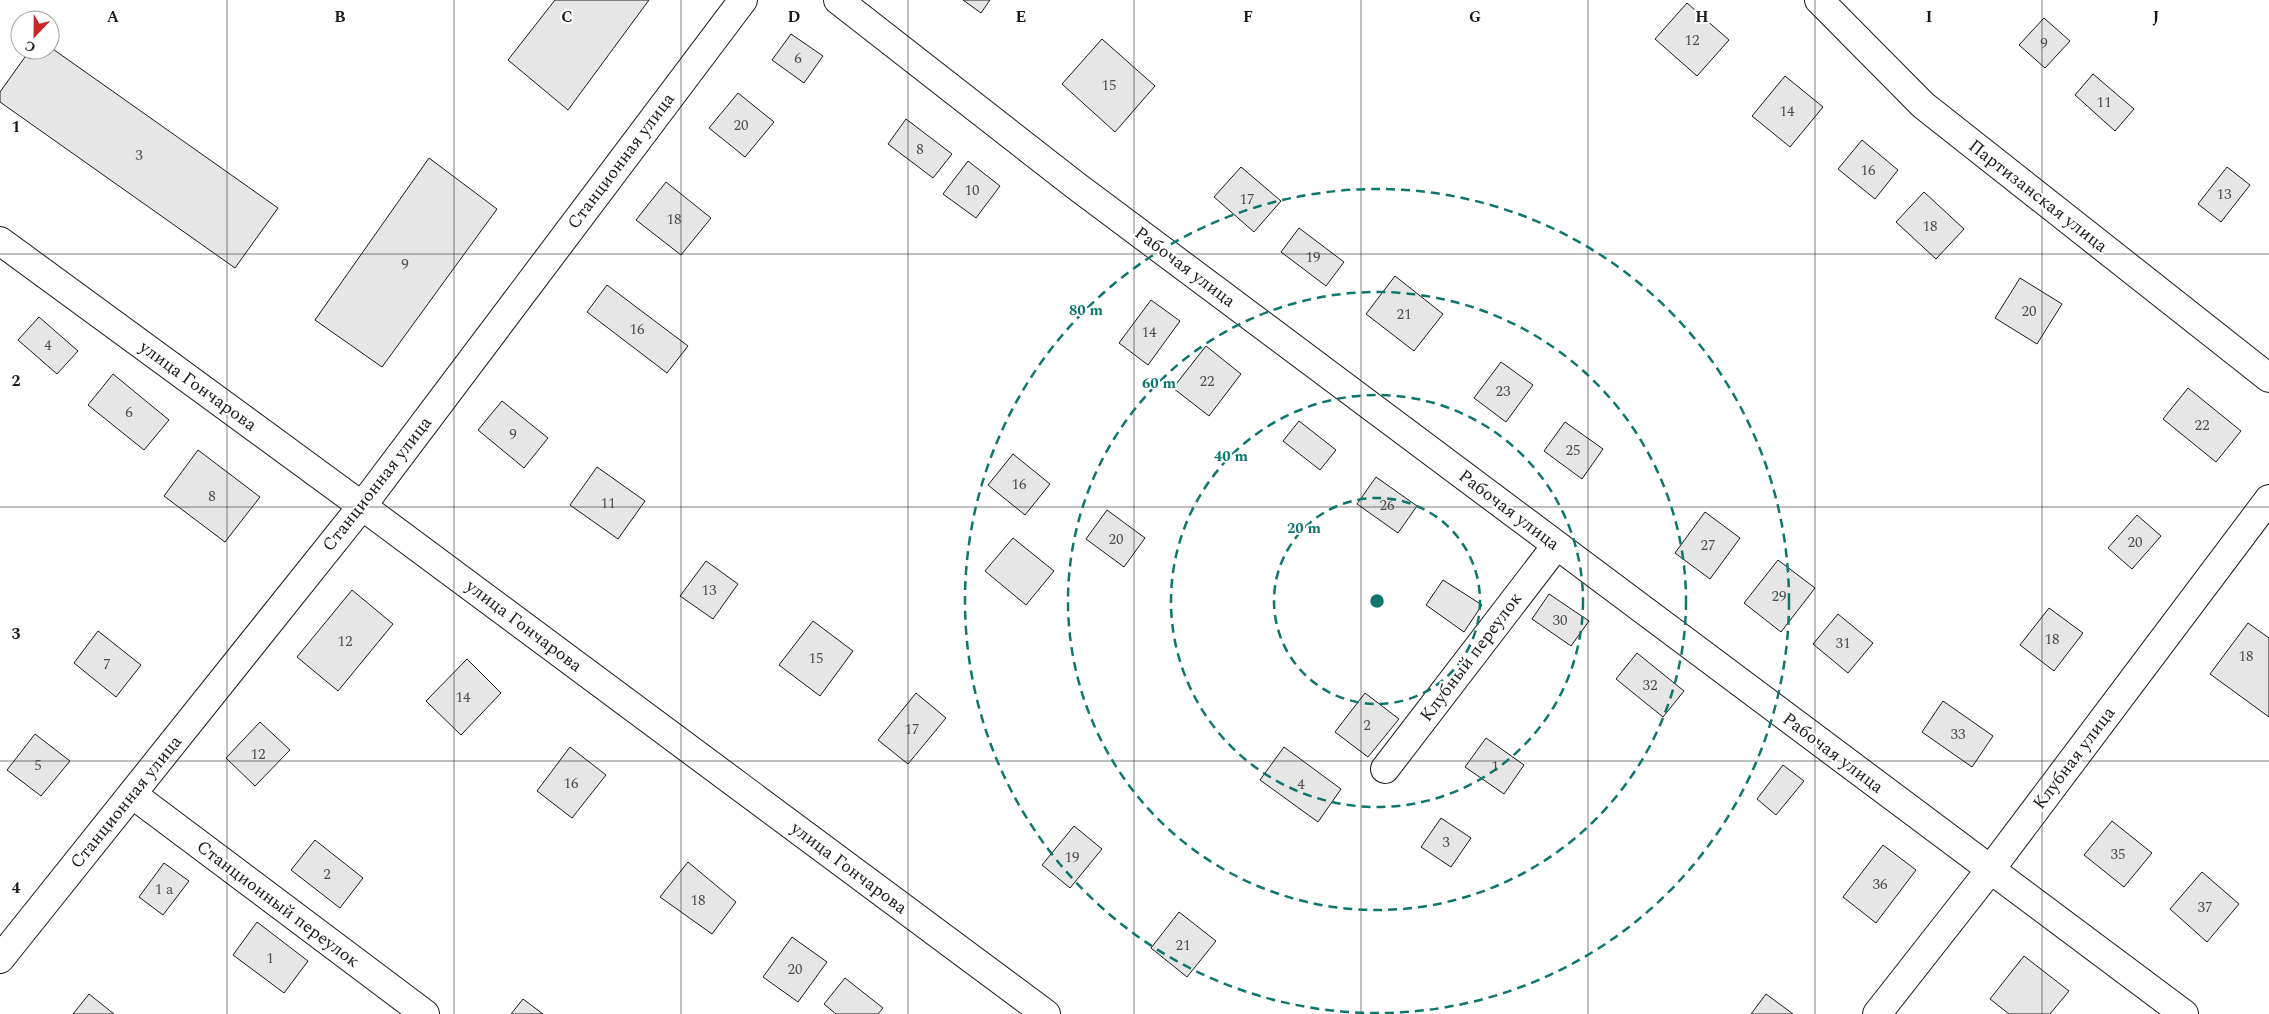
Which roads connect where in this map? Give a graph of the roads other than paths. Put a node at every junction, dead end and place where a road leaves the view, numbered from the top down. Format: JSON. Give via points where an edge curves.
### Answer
{"nodes":[{"id":1,"x":743,"y":0,"type":"edge"},
{"id":2,"x":838,"y":0,"type":"edge"},
{"id":3,"x":1820,"y":0,"type":"edge"},
{"id":4,"x":0,"y":242,"type":"edge"},
{"id":5,"x":2269,"y":378,"type":"edge"},
{"id":6,"x":2269,"y":500,"type":"edge"},
{"id":7,"x":362,"y":506,"type":"junction"},
{"id":8,"x":1556,"y":546,"type":"junction"},
{"id":9,"x":1385,"y":769,"type":"dead end"},
{"id":10,"x":132,"y":794,"type":"junction"},
{"id":11,"x":1990,"y":870,"type":"junction"},
{"id":12,"x":0,"y":959,"type":"edge"},
{"id":13,"x":424,"y":1014,"type":"edge"},
{"id":14,"x":1046,"y":1014,"type":"edge"},
{"id":15,"x":1877,"y":1014,"type":"edge"},
{"id":16,"x":2184,"y":1014,"type":"edge"}],
"edges":[{"from":1,"to":7,"type":"street","name":"Станционная улица"},
{"from":2,"to":8,"type":"street","name":"Рабочая улица","via":[[1083,191]]},
{"from":3,"to":5,"type":"street","name":"Партизанская улица","via":[[1923,105]]},
{"from":4,"to":7,"type":"street","name":"улица Гончарова"},
{"from":6,"to":11,"type":"street","name":"Клубная улица"},
{"from":7,"to":10,"type":"street","name":"Станционная улица"},
{"from":7,"to":14,"type":"street","name":"улица Гончарова"},
{"from":8,"to":9,"type":"street","name":"Клубный переулок"},
{"from":8,"to":11,"type":"street","name":"Рабочая улица"},
{"from":10,"to":12,"type":"street","name":"Станционная улица"},
{"from":10,"to":13,"type":"street","name":"Станционный переулок"},
{"from":11,"to":15,"type":"street","name":"Клубная улица"},
{"from":11,"to":16,"type":"street","name":"Рабочая улица"}]}
